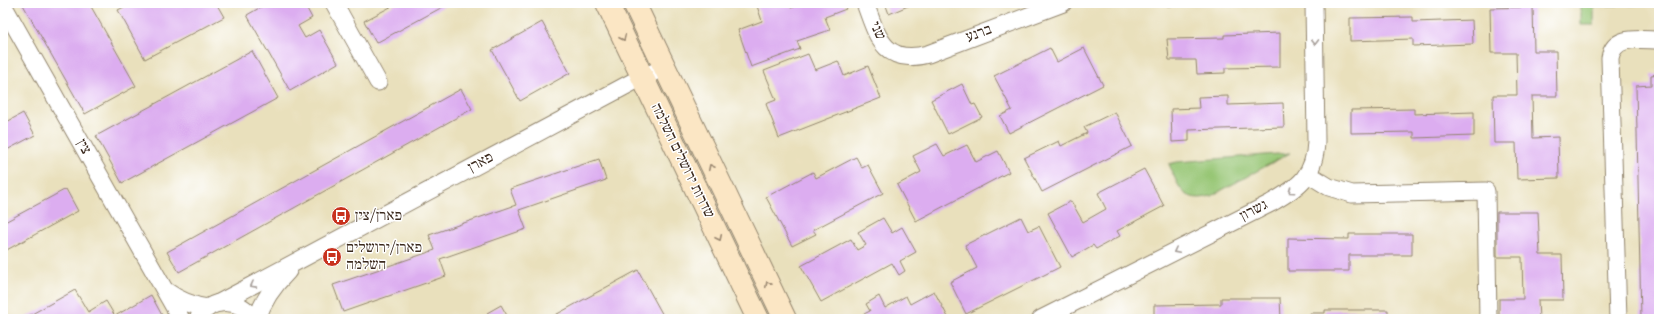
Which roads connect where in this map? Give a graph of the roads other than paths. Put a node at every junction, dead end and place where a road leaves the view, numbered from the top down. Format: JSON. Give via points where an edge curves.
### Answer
{"nodes":[{"id":1,"x":334,"y":3,"type":"edge"},
{"id":2,"x":607,"y":3,"type":"edge"},
{"id":3,"x":634,"y":3,"type":"edge"},
{"id":4,"x":865,"y":3,"type":"edge"},
{"id":5,"x":1063,"y":3,"type":"edge"},
{"id":6,"x":1314,"y":3,"type":"edge"},
{"id":7,"x":3,"y":5,"type":"edge"},
{"id":8,"x":1659,"y":40,"type":"edge"},
{"id":9,"x":894,"y":54,"type":"joint"},
{"id":10,"x":664,"y":68,"type":"junction"},
{"id":11,"x":642,"y":77,"type":"junction"},
{"id":12,"x":378,"y":82,"type":"dead end"},
{"id":13,"x":1308,"y":174,"type":"junction"},
{"id":14,"x":300,"y":260,"type":"junction"},
{"id":15,"x":163,"y":289,"type":"junction"},
{"id":16,"x":208,"y":310,"type":"edge"},
{"id":17,"x":181,"y":319,"type":"edge"},
{"id":18,"x":252,"y":319,"type":"edge"},
{"id":19,"x":257,"y":319,"type":"edge"},
{"id":20,"x":758,"y":319,"type":"edge"},
{"id":21,"x":785,"y":319,"type":"edge"},
{"id":22,"x":1041,"y":319,"type":"edge"},
{"id":23,"x":1488,"y":319,"type":"edge"},
{"id":24,"x":1618,"y":319,"type":"edge"}],
"edges":[{"from":1,"to":12,"type":"street"},
{"from":2,"to":11,"type":"street","name":"שדרות ירושלים השלמה","one_way":true},
{"from":3,"to":10,"type":"street","name":"שדרות ירושלים השלמה"},
{"from":4,"to":9,"type":"street","name":"שני","via":[[878,38]]},
{"from":5,"to":9,"type":"street","name":"ברנע","via":[[928,54],[909,57]]},
{"from":6,"to":13,"type":"street","name":"גשרון","one_way":true,"via":[[1316,141],[1314,162]]},
{"from":7,"to":15,"type":"street","name":"צין"},
{"from":8,"to":24,"type":"street","via":[[1619,42],[1610,58]]},
{"from":10,"to":11,"type":"street","name":"פארן"},
{"from":21,"to":10,"type":"street","name":"שדרות ירושלים השלמה","one_way":true},
{"from":11,"to":14,"type":"street","name":"פארן"},
{"from":11,"to":20,"type":"street","name":"שדרות ירושלים השלמה","one_way":true},
{"from":13,"to":22,"type":"street","name":"גשרון","one_way":true,"via":[[1296,187],[1270,203]]},
{"from":13,"to":23,"type":"street","via":[[1329,187],[1352,194],[1486,190]]},
{"from":14,"to":16,"type":"street","name":"פארן","one_way":true},
{"from":14,"to":19,"type":"street","name":"פארן","via":[[271,290]]},
{"from":15,"to":16,"type":"street","name":"צין","via":[[186,303]]},
{"from":15,"to":17,"type":"street","name":"צין"},
{"from":16,"to":18,"type":"street","name":"צין","via":[[232,303],[247,311]]}]}
